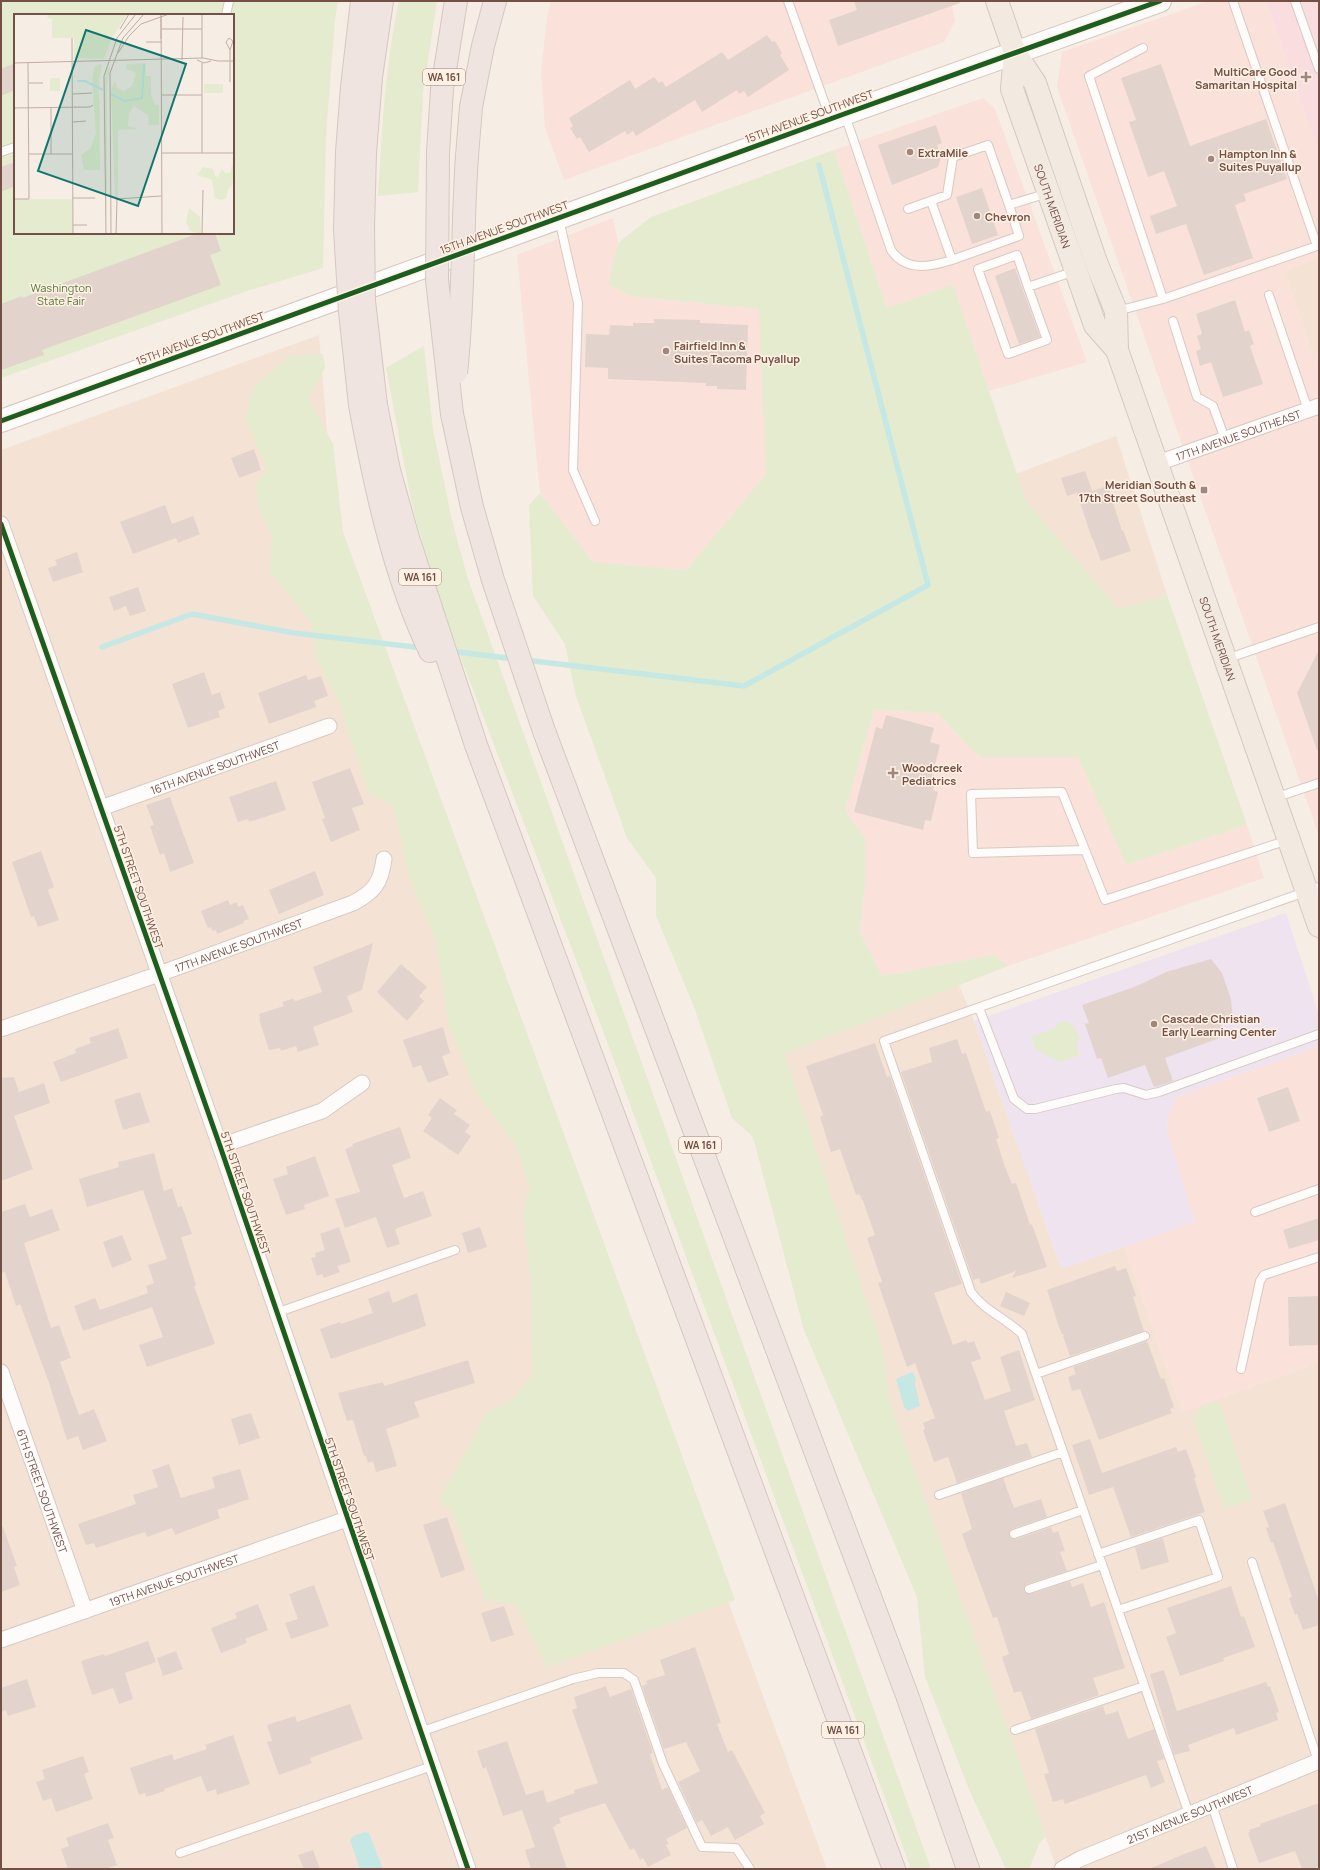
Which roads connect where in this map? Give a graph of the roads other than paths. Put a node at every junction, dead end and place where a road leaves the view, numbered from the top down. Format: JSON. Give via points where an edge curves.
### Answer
{"nodes":[{"id":1,"x":230,"y":1,"type":"edge"},
{"id":2,"x":362,"y":1,"type":"edge"},
{"id":3,"x":382,"y":1,"type":"edge"},
{"id":4,"x":456,"y":1,"type":"edge"},
{"id":5,"x":495,"y":1,"type":"edge"},
{"id":6,"x":788,"y":1,"type":"edge"},
{"id":7,"x":997,"y":1,"type":"edge"},
{"id":8,"x":1160,"y":1,"type":"edge"},
{"id":9,"x":1233,"y":1,"type":"edge"},
{"id":10,"x":1295,"y":1,"type":"edge"},
{"id":11,"x":1129,"y":6,"type":"edge"},
{"id":12,"x":226,"y":14,"type":"edge"},
{"id":13,"x":1143,"y":48,"type":"dead end"},
{"id":14,"x":1015,"y":53,"type":"junction"},
{"id":15,"x":1319,"y":69,"type":"edge"},
{"id":16,"x":837,"y":116,"type":"junction"},
{"id":17,"x":14,"y":147,"type":"edge"},
{"id":18,"x":1,"y":152,"type":"edge"},
{"id":19,"x":356,"y":153,"type":"junction"},
{"id":20,"x":1048,"y":192,"type":"junction"},
{"id":21,"x":932,"y":201,"type":"junction"},
{"id":22,"x":1009,"y":205,"type":"junction"},
{"id":23,"x":908,"y":209,"type":"dead end"},
{"id":24,"x":558,"y":218,"type":"junction"},
{"id":25,"x":952,"y":260,"type":"junction"},
{"id":26,"x":1076,"y":271,"type":"junction"},
{"id":27,"x":1028,"y":287,"type":"junction"},
{"id":28,"x":1269,"y":295,"type":"dead end"},
{"id":29,"x":1163,"y":299,"type":"junction"},
{"id":30,"x":1116,"y":311,"type":"junction"},
{"id":31,"x":1173,"y":321,"type":"dead end"},
{"id":32,"x":1117,"y":350,"type":"junction"},
{"id":33,"x":1313,"y":408,"type":"edge"},
{"id":34,"x":452,"y":414,"type":"junction"},
{"id":35,"x":1,"y":421,"type":"edge"},
{"id":36,"x":1225,"y":439,"type":"junction"},
{"id":37,"x":1158,"y":463,"type":"junction"},
{"id":38,"x":595,"y":521,"type":"dead end"},
{"id":39,"x":1,"y":524,"type":"edge"},
{"id":40,"x":1319,"y":627,"type":"edge"},
{"id":41,"x":1226,"y":660,"type":"junction"},
{"id":42,"x":329,"y":726,"type":"dead end"},
{"id":43,"x":1319,"y":783,"type":"edge"},
{"id":44,"x":1274,"y":798,"type":"junction"},
{"id":45,"x":101,"y":808,"type":"junction"},
{"id":46,"x":1288,"y":840,"type":"junction"},
{"id":47,"x":1085,"y":850,"type":"junction"},
{"id":48,"x":384,"y":859,"type":"dead end"},
{"id":49,"x":1313,"y":889,"type":"edge"},
{"id":50,"x":1319,"y":926,"type":"edge"},
{"id":51,"x":159,"y":974,"type":"junction"},
{"id":52,"x":979,"y":1008,"type":"junction"},
{"id":53,"x":1,"y":1029,"type":"edge"},
{"id":54,"x":1319,"y":1034,"type":"edge"},
{"id":55,"x":362,"y":1084,"type":"dead end"},
{"id":56,"x":220,"y":1146,"type":"junction"},
{"id":57,"x":1319,"y":1189,"type":"edge"},
{"id":58,"x":1255,"y":1212,"type":"dead end"},
{"id":59,"x":455,"y":1250,"type":"dead end"},
{"id":60,"x":1319,"y":1257,"type":"edge"},
{"id":61,"x":276,"y":1313,"type":"junction"},
{"id":62,"x":1145,"y":1336,"type":"dead end"},
{"id":63,"x":1241,"y":1369,"type":"dead end"},
{"id":64,"x":1,"y":1372,"type":"edge"},
{"id":65,"x":1036,"y":1374,"type":"junction"},
{"id":66,"x":1063,"y":1452,"type":"junction"},
{"id":67,"x":939,"y":1495,"type":"dead end"},
{"id":68,"x":1083,"y":1510,"type":"junction"},
{"id":69,"x":347,"y":1519,"type":"junction"},
{"id":70,"x":1014,"y":1534,"type":"dead end"},
{"id":71,"x":1098,"y":1554,"type":"junction"},
{"id":72,"x":1252,"y":1562,"type":"dead end"},
{"id":73,"x":1102,"y":1565,"type":"junction"},
{"id":74,"x":1029,"y":1589,"type":"dead end"},
{"id":75,"x":1118,"y":1610,"type":"junction"},
{"id":76,"x":85,"y":1611,"type":"junction"},
{"id":77,"x":1,"y":1640,"type":"edge"},
{"id":78,"x":1144,"y":1686,"type":"junction"},
{"id":79,"x":1015,"y":1730,"type":"dead end"},
{"id":80,"x":420,"y":1732,"type":"junction"},
{"id":81,"x":1319,"y":1761,"type":"edge"},
{"id":82,"x":432,"y":1766,"type":"junction"},
{"id":83,"x":1212,"y":1805,"type":"junction"},
{"id":84,"x":1189,"y":1814,"type":"junction"},
{"id":85,"x":180,"y":1853,"type":"dead end"},
{"id":86,"x":468,"y":1869,"type":"edge"},
{"id":87,"x":750,"y":1869,"type":"edge"},
{"id":88,"x":894,"y":1869,"type":"edge"},
{"id":89,"x":968,"y":1869,"type":"edge"},
{"id":90,"x":1062,"y":1869,"type":"edge"},
{"id":91,"x":1233,"y":1869,"type":"edge"}],
"edges":[{"from":1,"to":12,"type":"lane"},
{"from":2,"to":19,"type":"highway","via":[[352,87]]},
{"from":3,"to":19,"type":"highway","number":"WA 161"},
{"from":4,"to":34,"type":"highway","number":"WA 161","bridge":true,"via":[[442,89],[438,154],[437,280]]},
{"from":5,"to":34,"type":"highway","bridge":true,"via":[[471,106],[462,222],[460,336]]},
{"from":6,"to":16,"type":"lane"},
{"from":7,"to":14,"type":"main road","name":"SOUTH MERIDIAN"},
{"from":8,"to":11,"type":"street","name":"15TH AVENUE SOUTHWEST"},
{"from":9,"to":29,"type":"lane","via":[[1317,246]]},
{"from":10,"to":15,"type":"lane"},
{"from":11,"to":14,"type":"street","name":"15TH AVENUE SOUTHWEST"},
{"from":13,"to":29,"type":"lane","via":[[1089,76]]},
{"from":14,"to":16,"type":"street","name":"15TH AVENUE SOUTHWEST"},
{"from":14,"to":20,"type":"main road","name":"SOUTH MERIDIAN","via":[[1012,89]]},
{"from":14,"to":30,"type":"main road","name":"SOUTH MERIDIAN","via":[[1035,83],[1096,262]]},
{"from":16,"to":24,"type":"street","name":"15TH AVENUE SOUTHWEST"},
{"from":16,"to":25,"type":"lane","via":[[896,257],[903,262],[927,267]]},
{"from":17,"to":18,"type":"lane"},
{"from":19,"to":88,"type":"highway","number":"WA 161","bridge":true,"via":[[363,228],[368,405],[408,538],[476,745]]},
{"from":20,"to":22,"type":"lane"},
{"from":20,"to":26,"type":"main road","name":"SOUTH MERIDIAN"},
{"from":21,"to":22,"type":"lane","via":[[947,195],[953,157],[988,145]]},
{"from":21,"to":23,"type":"lane"},
{"from":21,"to":25,"type":"lane"},
{"from":22,"to":25,"type":"lane","via":[[1019,236]]},
{"from":24,"to":35,"type":"street","name":"15TH AVENUE SOUTHWEST"},
{"from":24,"to":38,"type":"lane","via":[[578,304],[573,470]]},
{"from":26,"to":27,"type":"lane"},
{"from":26,"to":32,"type":"main road","name":"SOUTH MERIDIAN","via":[[1095,325]]},
{"from":27,"to":27,"type":"lane","via":[[1017,255],[978,269],[1008,354],[1046,340]]},
{"from":28,"to":33,"type":"lane"},
{"from":29,"to":30,"type":"lane"},
{"from":30,"to":32,"type":"main road","name":"SOUTH MERIDIAN"},
{"from":31,"to":36,"type":"lane","via":[[1197,397],[1213,406]]},
{"from":32,"to":37,"type":"main road","name":"SOUTH MERIDIAN"},
{"from":33,"to":36,"type":"street","name":"17TH AVENUE SOUTHEAST"},
{"from":34,"to":89,"type":"highway","number":"WA 161","via":[[472,508],[497,593],[544,731],[907,1695]]},
{"from":36,"to":37,"type":"street","name":"17TH AVENUE SOUTHEAST"},
{"from":37,"to":41,"type":"main road","name":"SOUTH MERIDIAN"},
{"from":39,"to":45,"type":"street","name":"5TH STREET SOUTHWEST"},
{"from":40,"to":41,"type":"lane"},
{"from":41,"to":44,"type":"main road","name":"SOUTH MERIDIAN"},
{"from":42,"to":45,"type":"street","name":"16TH AVENUE SOUTHWEST"},
{"from":43,"to":44,"type":"lane"},
{"from":44,"to":46,"type":"main road","name":"SOUTH MERIDIAN"},
{"from":45,"to":51,"type":"street","name":"5TH STREET SOUTHWEST"},
{"from":46,"to":47,"type":"lane","via":[[1105,900]]},
{"from":46,"to":49,"type":"main road","name":"SOUTH MERIDIAN"},
{"from":47,"to":47,"type":"lane","via":[[1062,792],[971,794],[973,853]]},
{"from":48,"to":51,"type":"street","name":"17TH AVENUE SOUTHWEST","via":[[382,875],[375,888],[353,903]]},
{"from":49,"to":50,"type":"main road","name":"SOUTH MERIDIAN"},
{"from":49,"to":52,"type":"lane"},
{"from":51,"to":53,"type":"street","name":"17TH AVENUE SOUTHWEST"},
{"from":51,"to":56,"type":"street","name":"5TH STREET SOUTHWEST"},
{"from":52,"to":54,"type":"lane","via":[[1014,1099],[1027,1108],[1035,1109],[1120,1089],[1146,1095]]},
{"from":52,"to":65,"type":"lane","via":[[884,1041],[970,1292],[979,1303],[1022,1334]]},
{"from":55,"to":56,"type":"street","via":[[322,1111]]},
{"from":56,"to":61,"type":"street","name":"5TH STREET SOUTHWEST"},
{"from":57,"to":58,"type":"lane"},
{"from":59,"to":61,"type":"lane"},
{"from":60,"to":63,"type":"lane","via":[[1264,1275],[1260,1281]]},
{"from":61,"to":69,"type":"street","name":"5TH STREET SOUTHWEST"},
{"from":62,"to":65,"type":"lane"},
{"from":64,"to":76,"type":"street","name":"6TH STREET SOUTHWEST"},
{"from":65,"to":66,"type":"lane"},
{"from":66,"to":67,"type":"lane"},
{"from":66,"to":68,"type":"lane"},
{"from":68,"to":70,"type":"lane"},
{"from":68,"to":71,"type":"lane"},
{"from":69,"to":76,"type":"street","name":"19TH AVENUE SOUTHWEST"},
{"from":69,"to":80,"type":"street","name":"5TH STREET SOUTHWEST"},
{"from":71,"to":73,"type":"lane"},
{"from":71,"to":75,"type":"lane","via":[[1199,1520],[1218,1577]]},
{"from":72,"to":81,"type":"lane"},
{"from":73,"to":74,"type":"lane"},
{"from":73,"to":75,"type":"lane"},
{"from":75,"to":78,"type":"lane"},
{"from":76,"to":77,"type":"street","name":"19TH AVENUE SOUTHWEST"},
{"from":78,"to":79,"type":"lane"},
{"from":78,"to":84,"type":"lane"},
{"from":80,"to":82,"type":"street","name":"5TH STREET SOUTHWEST"},
{"from":80,"to":87,"type":"lane","via":[[573,1679],[598,1673],[624,1673],[634,1680],[673,1790],[702,1847],[736,1848]]},
{"from":81,"to":83,"type":"street","name":"21ST AVENUE SOUTHWEST"},
{"from":82,"to":85,"type":"lane"},
{"from":82,"to":86,"type":"street","name":"5TH STREET SOUTHWEST"},
{"from":83,"to":84,"type":"street","name":"21ST AVENUE SOUTHWEST"},
{"from":83,"to":91,"type":"lane"},
{"from":84,"to":90,"type":"street","name":"21ST AVENUE SOUTHWEST"}]}
